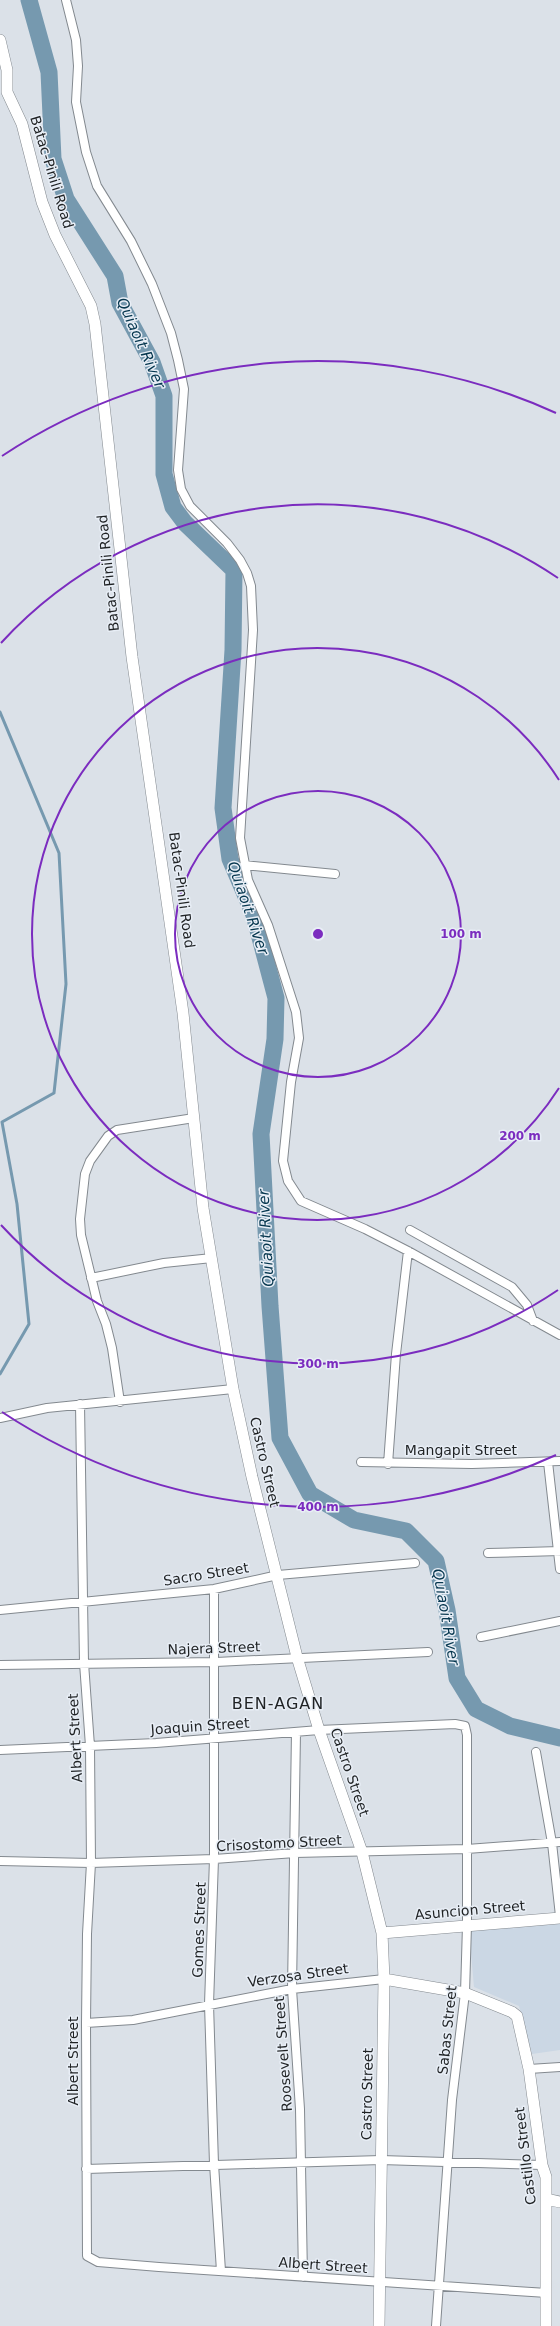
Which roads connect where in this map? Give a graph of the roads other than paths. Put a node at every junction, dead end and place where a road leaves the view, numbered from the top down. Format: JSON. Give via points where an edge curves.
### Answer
{"nodes":[{"id":1,"x":66,"y":0,"type":"edge"},
{"id":2,"x":0,"y":40,"type":"edge"},
{"id":3,"x":244,"y":865,"type":"junction"},
{"id":4,"x":335,"y":874,"type":"dead end"},
{"id":5,"x":194,"y":1118,"type":"junction"},
{"id":6,"x":410,"y":1230,"type":"dead end"},
{"id":7,"x":408,"y":1251,"type":"junction"},
{"id":8,"x":212,"y":1258,"type":"junction"},
{"id":9,"x":91,"y":1278,"type":"junction"},
{"id":10,"x":533,"y":1321,"type":"junction"},
{"id":11,"x":560,"y":1335,"type":"edge"},
{"id":12,"x":233,"y":1389,"type":"junction"},
{"id":13,"x":120,"y":1402,"type":"junction"},
{"id":14,"x":80,"y":1404,"type":"junction"},
{"id":15,"x":0,"y":1418,"type":"edge"},
{"id":16,"x":560,"y":1461,"type":"edge"},
{"id":17,"x":361,"y":1462,"type":"dead end"},
{"id":18,"x":548,"y":1462,"type":"junction"},
{"id":19,"x":388,"y":1464,"type":"junction"},
{"id":20,"x":559,"y":1551,"type":"edge"},
{"id":21,"x":488,"y":1553,"type":"dead end"},
{"id":22,"x":415,"y":1563,"type":"dead end"},
{"id":23,"x":560,"y":1569,"type":"edge"},
{"id":24,"x":278,"y":1575,"type":"junction"},
{"id":25,"x":214,"y":1589,"type":"junction"},
{"id":26,"x":84,"y":1603,"type":"junction"},
{"id":27,"x":0,"y":1610,"type":"edge"},
{"id":28,"x":560,"y":1621,"type":"edge"},
{"id":29,"x":481,"y":1637,"type":"dead end"},
{"id":30,"x":428,"y":1652,"type":"dead end"},
{"id":31,"x":297,"y":1658,"type":"junction"},
{"id":32,"x":84,"y":1662,"type":"junction"},
{"id":33,"x":216,"y":1662,"type":"junction"},
{"id":34,"x":0,"y":1665,"type":"edge"},
{"id":35,"x":319,"y":1730,"type":"junction"},
{"id":36,"x":296,"y":1732,"type":"junction"},
{"id":37,"x":467,"y":1735,"type":"joint"},
{"id":38,"x":214,"y":1738,"type":"junction"},
{"id":39,"x":90,"y":1746,"type":"junction"},
{"id":40,"x":0,"y":1750,"type":"edge"},
{"id":41,"x":536,"y":1752,"type":"dead end"},
{"id":42,"x":556,"y":1843,"type":"edge"},
{"id":43,"x":468,"y":1849,"type":"junction"},
{"id":44,"x":362,"y":1852,"type":"junction"},
{"id":45,"x":295,"y":1853,"type":"junction"},
{"id":46,"x":214,"y":1859,"type":"junction"},
{"id":47,"x":0,"y":1861,"type":"edge"},
{"id":48,"x":91,"y":1863,"type":"junction"},
{"id":49,"x":560,"y":1917,"type":"edge"},
{"id":50,"x":467,"y":1925,"type":"junction"},
{"id":51,"x":382,"y":1934,"type":"junction"},
{"id":52,"x":384,"y":1979,"type":"junction"},
{"id":53,"x":292,"y":1989,"type":"junction"},
{"id":54,"x":465,"y":1993,"type":"junction"},
{"id":55,"x":209,"y":2004,"type":"junction"},
{"id":56,"x":512,"y":2012,"type":"joint"},
{"id":57,"x":86,"y":2023,"type":"junction"},
{"id":58,"x":560,"y":2066,"type":"edge"},
{"id":59,"x":529,"y":2069,"type":"junction"},
{"id":60,"x":381,"y":2160,"type":"junction"},
{"id":61,"x":449,"y":2161,"type":"junction"},
{"id":62,"x":301,"y":2163,"type":"junction"},
{"id":63,"x":214,"y":2164,"type":"junction"},
{"id":64,"x":542,"y":2165,"type":"junction"},
{"id":65,"x":86,"y":2168,"type":"junction"},
{"id":66,"x":546,"y":2199,"type":"junction"},
{"id":67,"x":560,"y":2202,"type":"edge"},
{"id":68,"x":221,"y":2271,"type":"junction"},
{"id":69,"x":302,"y":2278,"type":"junction"},
{"id":70,"x":380,"y":2282,"type":"junction"},
{"id":71,"x":438,"y":2285,"type":"junction"},
{"id":72,"x":547,"y":2293,"type":"junction"},
{"id":73,"x":379,"y":2326,"type":"edge"},
{"id":74,"x":436,"y":2326,"type":"edge"},
{"id":75,"x":546,"y":2326,"type":"edge"}],
"edges":[{"from":1,"to":3,"type":"street","via":[[76,40],[76,102],[86,152],[97,186],[131,241],[152,284],[171,333],[178,360],[184,389],[178,470],[181,488],[190,506],[227,543],[240,560],[251,586],[253,630],[240,838]]},
{"from":2,"to":5,"type":"main road","name":"Batac-Pinili Road","via":[[8,70],[7,92],[22,124],[42,202],[55,235],[91,306],[95,324],[132,657],[174,939]]},
{"from":3,"to":4,"type":"street"},
{"from":3,"to":7,"type":"street","via":[[268,925],[296,1012],[299,1038],[291,1082],[283,1161],[288,1181],[301,1201]]},
{"from":5,"to":8,"type":"main road","name":"Castro Street","via":[[203,1208]]},
{"from":5,"to":9,"type":"street","via":[[117,1130],[108,1136],[90,1162],[85,1174],[80,1219]]},
{"from":6,"to":10,"type":"street","via":[[512,1287],[527,1305]]},
{"from":7,"to":10,"type":"street"},
{"from":7,"to":19,"type":"street","via":[[396,1354]]},
{"from":8,"to":9,"type":"street","via":[[164,1263]]},
{"from":8,"to":12,"type":"main road","name":"Castro Street"},
{"from":9,"to":13,"type":"street","via":[[112,1348]]},
{"from":10,"to":11,"type":"street"},
{"from":12,"to":13,"type":"street"},
{"from":12,"to":24,"type":"main road","name":"Castro Street","via":[[252,1477]]},
{"from":13,"to":14,"type":"street"},
{"from":14,"to":15,"type":"street"},
{"from":14,"to":26,"type":"street","name":"Albert Street"},
{"from":16,"to":18,"type":"street","name":"Mangapit Street"},
{"from":17,"to":19,"type":"street","name":"Mangapit Street"},
{"from":18,"to":19,"type":"street","name":"Mangapit Street"},
{"from":18,"to":20,"type":"street"},
{"from":20,"to":21,"type":"street"},
{"from":20,"to":23,"type":"street"},
{"from":22,"to":24,"type":"street","name":"Sacro Street"},
{"from":24,"to":25,"type":"street","name":"Sacro Street"},
{"from":24,"to":31,"type":"main road","name":"Castro Street"},
{"from":25,"to":26,"type":"street","name":"Sacro Street"},
{"from":25,"to":33,"type":"street","name":"Gomes Street"},
{"from":26,"to":27,"type":"street","name":"Sacro Street"},
{"from":26,"to":32,"type":"street","name":"Albert Street"},
{"from":28,"to":29,"type":"street"},
{"from":30,"to":31,"type":"street","name":"Najera Street"},
{"from":31,"to":33,"type":"street","name":"Najera Street"},
{"from":31,"to":35,"type":"main road","name":"Castro Street"},
{"from":32,"to":33,"type":"street","name":"Najera Street"},
{"from":32,"to":34,"type":"street","name":"Najera Street"},
{"from":32,"to":39,"type":"street","name":"Albert Street"},
{"from":33,"to":38,"type":"street","name":"Gomes Street"},
{"from":35,"to":36,"type":"street","name":"Joaquin Street"},
{"from":35,"to":37,"type":"street","name":"Joaquin Street","via":[[455,1724],[464,1726]]},
{"from":35,"to":44,"type":"main road","name":"Castro Street"},
{"from":36,"to":38,"type":"street","name":"Joaquin Street"},
{"from":36,"to":45,"type":"street","name":"Roosevelt Street"},
{"from":37,"to":43,"type":"street","name":"Sabas Street"},
{"from":38,"to":39,"type":"street","name":"Joaquin Street"},
{"from":38,"to":46,"type":"street","name":"Gomes Street"},
{"from":39,"to":40,"type":"street","name":"Joaquin Street"},
{"from":39,"to":48,"type":"street","name":"Albert Street"},
{"from":41,"to":42,"type":"street"},
{"from":42,"to":43,"type":"street","name":"Crisostomo Street"},
{"from":42,"to":49,"type":"street"},
{"from":43,"to":44,"type":"street","name":"Crisostomo Street"},
{"from":43,"to":50,"type":"street","name":"Sabas Street"},
{"from":44,"to":45,"type":"street","name":"Crisostomo Street"},
{"from":44,"to":51,"type":"main road","name":"Castro Street"},
{"from":45,"to":46,"type":"street","name":"Crisostomo Street"},
{"from":45,"to":53,"type":"street","name":"Roosevelt Street"},
{"from":46,"to":48,"type":"street","name":"Crisostomo Street"},
{"from":46,"to":55,"type":"street","name":"Gomes Street"},
{"from":47,"to":48,"type":"street","name":"Crisostomo Street"},
{"from":48,"to":57,"type":"street","name":"Albert Street"},
{"from":49,"to":50,"type":"main road","name":"Asuncion Street"},
{"from":50,"to":51,"type":"main road","name":"Asuncion Street"},
{"from":50,"to":54,"type":"street","name":"Sabas Street"},
{"from":51,"to":52,"type":"main road","name":"Castro Street"},
{"from":52,"to":53,"type":"street","name":"Verzosa Street"},
{"from":52,"to":54,"type":"main road","name":"Verzosa Street"},
{"from":52,"to":60,"type":"main road","name":"Castro Street"},
{"from":53,"to":55,"type":"street","name":"Verzosa Street"},
{"from":53,"to":62,"type":"street","name":"Roosevelt Street"},
{"from":54,"to":56,"type":"main road","name":"Verzosa Street"},
{"from":54,"to":61,"type":"street","name":"Sabas Street","via":[[452,2100]]},
{"from":55,"to":57,"type":"street","name":"Verzosa Street","via":[[133,2020]]},
{"from":55,"to":63,"type":"street","name":"Gomes Street"},
{"from":56,"to":59,"type":"main road","name":"Castillo Street","via":[[517,2016]]},
{"from":57,"to":65,"type":"street","name":"Albert Street"},
{"from":58,"to":59,"type":"street"},
{"from":59,"to":64,"type":"main road","name":"Castillo Street"},
{"from":60,"to":61,"type":"street"},
{"from":60,"to":62,"type":"street"},
{"from":60,"to":70,"type":"main road","name":"Castro Street"},
{"from":61,"to":64,"type":"street"},
{"from":61,"to":71,"type":"street","name":"Sabas Street"},
{"from":62,"to":63,"type":"street"},
{"from":62,"to":69,"type":"street","name":"Roosevelt Street"},
{"from":63,"to":65,"type":"street"},
{"from":63,"to":68,"type":"street","name":"Gomes Street"},
{"from":64,"to":66,"type":"main road","name":"Castillo Street","via":[[546,2177]]},
{"from":65,"to":68,"type":"street","name":"Albert Street","via":[[86,2247],[87,2256],[92,2260]]},
{"from":66,"to":67,"type":"main road"},
{"from":66,"to":72,"type":"main road","name":"Castillo Street"},
{"from":68,"to":69,"type":"street","name":"Albert Street"},
{"from":69,"to":70,"type":"street","name":"Albert Street"},
{"from":70,"to":71,"type":"street","name":"Albert Street"},
{"from":70,"to":73,"type":"main road","name":"Castro Street"},
{"from":71,"to":72,"type":"street","name":"Albert Street"},
{"from":71,"to":74,"type":"street","name":"Sabas Street"},
{"from":72,"to":75,"type":"main road","name":"Castillo Street"}]}
